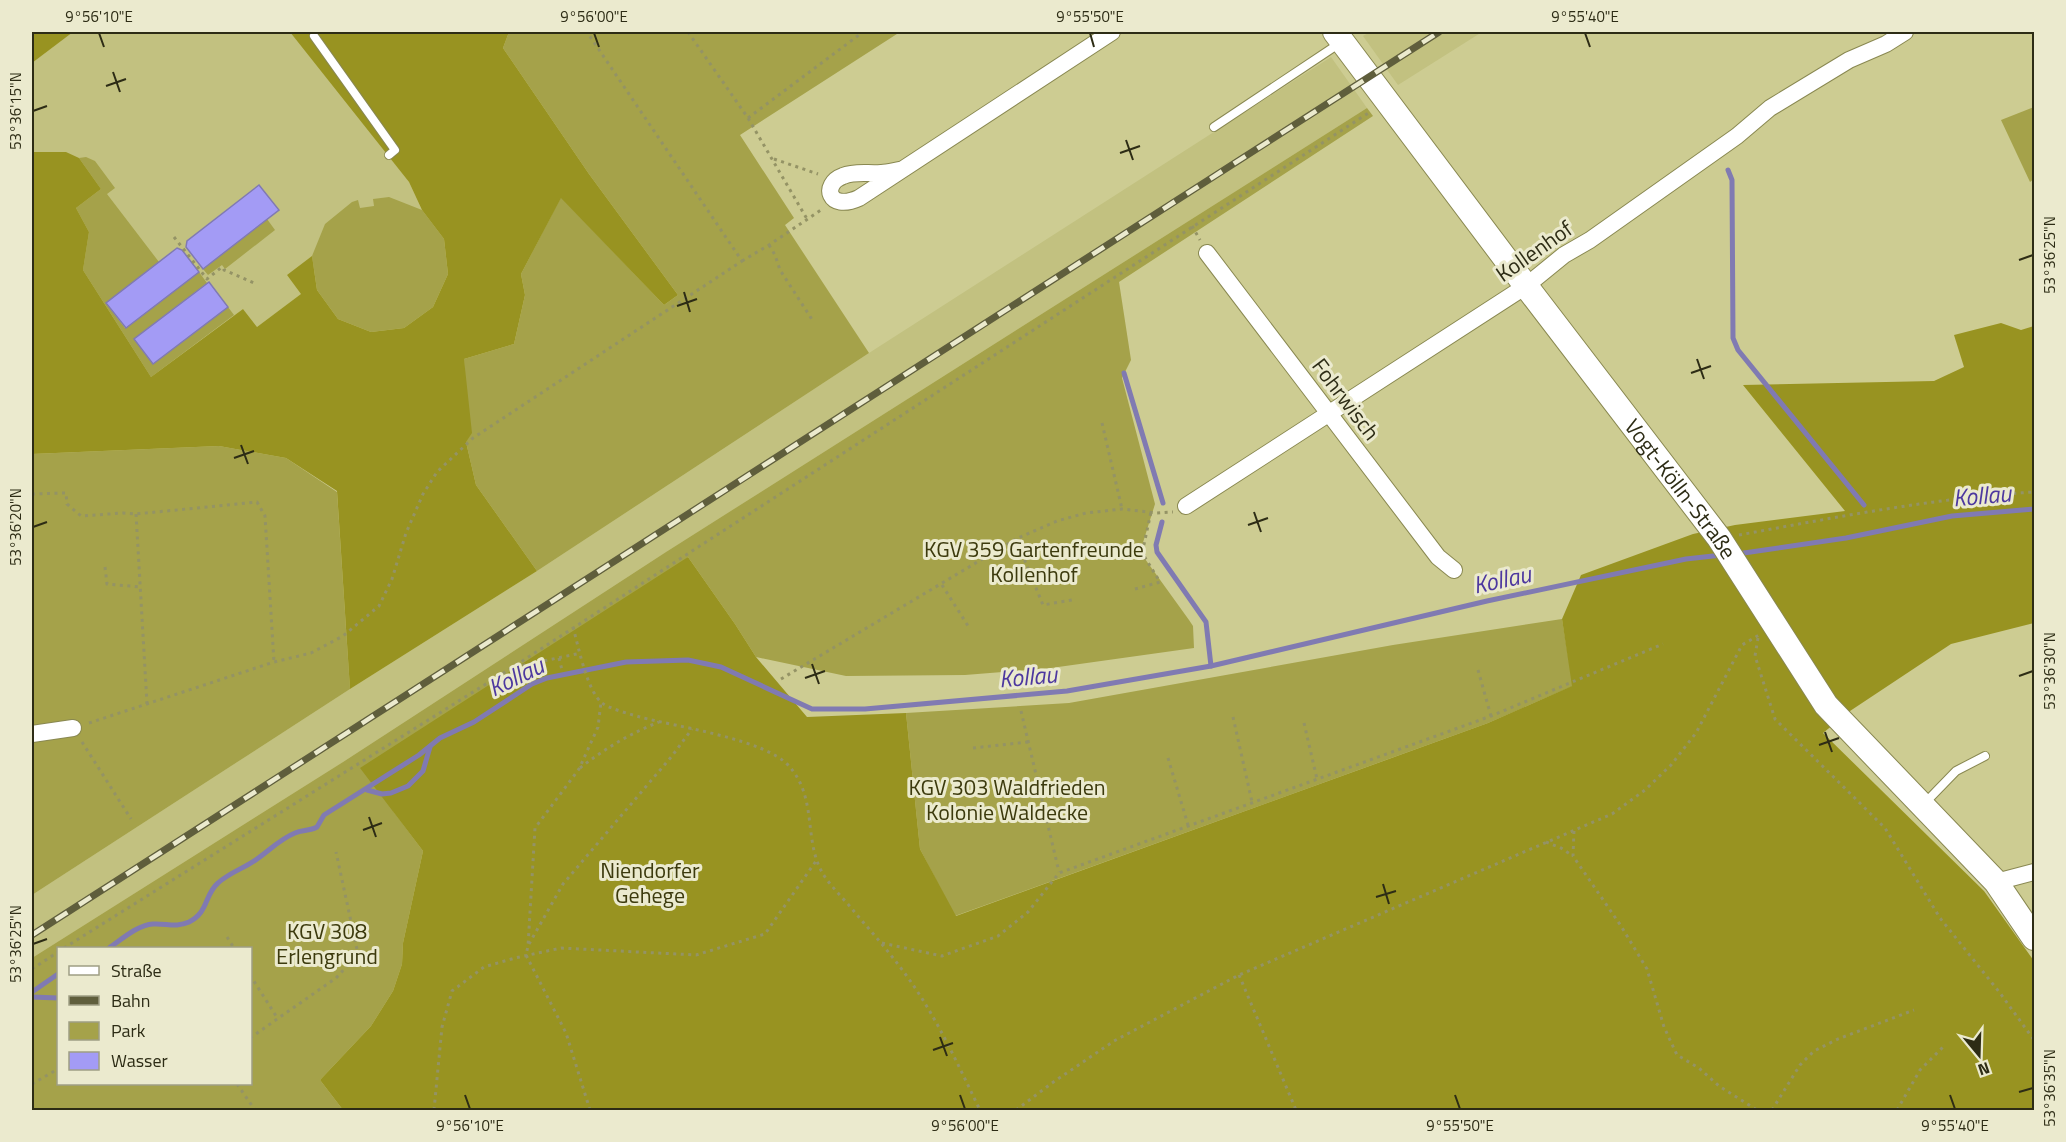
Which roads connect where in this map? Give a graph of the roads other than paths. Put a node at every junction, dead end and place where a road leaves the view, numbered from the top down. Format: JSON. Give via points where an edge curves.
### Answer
{"nodes":[{"id":1,"x":1113,"y":32,"type":"edge"},
{"id":2,"x":1905,"y":32,"type":"edge"},
{"id":3,"x":314,"y":36,"type":"dead end"},
{"id":4,"x":1339,"y":36,"type":"edge"},
{"id":5,"x":1214,"y":127,"type":"dead end"},
{"id":6,"x":389,"y":155,"type":"dead end"},
{"id":7,"x":900,"y":170,"type":"junction"},
{"id":8,"x":1207,"y":252,"type":"dead end"},
{"id":9,"x":1526,"y":286,"type":"junction"},
{"id":10,"x":1328,"y":412,"type":"junction"},
{"id":11,"x":1186,"y":506,"type":"road end"},
{"id":12,"x":1454,"y":570,"type":"dead end"},
{"id":13,"x":73,"y":728,"type":"road end"},
{"id":14,"x":32,"y":734,"type":"edge"},
{"id":15,"x":1985,"y":756,"type":"dead end"},
{"id":16,"x":1922,"y":805,"type":"junction"},
{"id":17,"x":2034,"y":872,"type":"edge"},
{"id":18,"x":1996,"y":882,"type":"junction"},
{"id":19,"x":2034,"y":938,"type":"edge"}],
"edges":[{"from":1,"to":7,"type":"street"},
{"from":2,"to":9,"type":"street","name":"Kollenhof","via":[[1849,60],[1770,108],[1737,136],[1564,255]]},
{"from":3,"to":6,"type":"lane","via":[[395,150]]},
{"from":4,"to":5,"type":"lane"},
{"from":4,"to":9,"type":"street","name":"Vogt-Kölln-Straße"},
{"from":7,"to":7,"type":"street","via":[[845,204],[836,201],[830,192],[834,180],[849,173]]},
{"from":8,"to":10,"type":"street","name":"Fohrwisch"},
{"from":9,"to":10,"type":"street","name":"Kollenhof"},
{"from":9,"to":16,"type":"street","name":"Vogt-Kölln-Straße","via":[[1721,542],[1743,576],[1765,629],[1826,705]]},
{"from":10,"to":11,"type":"street","name":"Kollenhof"},
{"from":10,"to":12,"type":"street","name":"Fohrwisch","via":[[1438,557]]},
{"from":13,"to":14,"type":"street"},
{"from":15,"to":16,"type":"lane","via":[[1956,771]]},
{"from":16,"to":18,"type":"street","name":"Vogt-Kölln-Straße"},
{"from":17,"to":18,"type":"street"},
{"from":18,"to":19,"type":"street","name":"Vogt-Kölln-Straße"}]}
